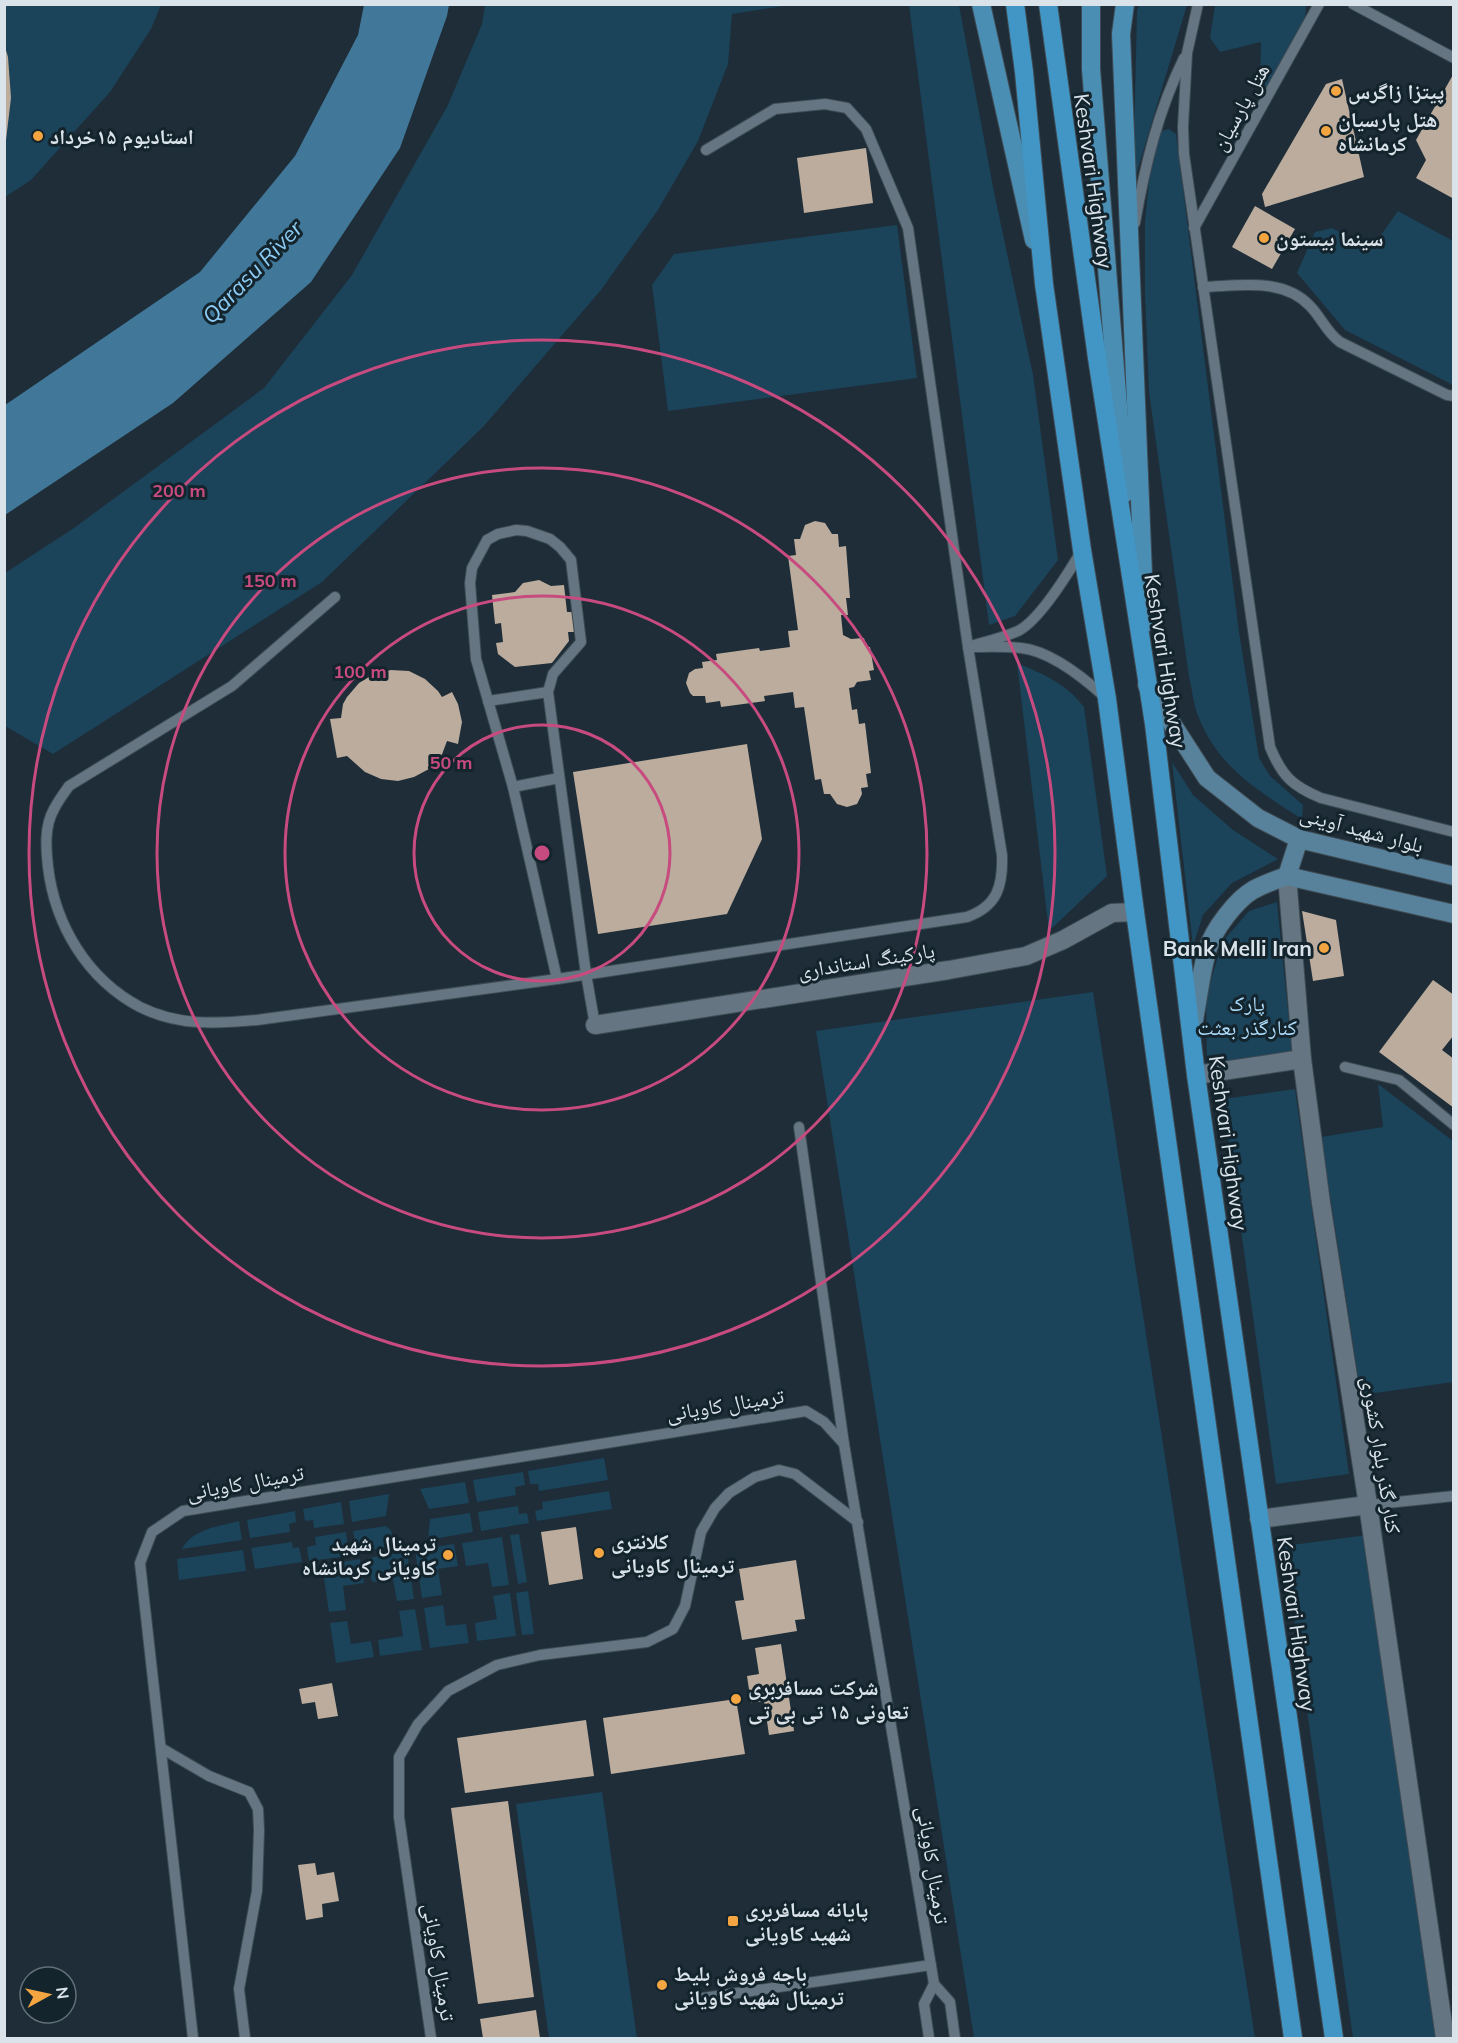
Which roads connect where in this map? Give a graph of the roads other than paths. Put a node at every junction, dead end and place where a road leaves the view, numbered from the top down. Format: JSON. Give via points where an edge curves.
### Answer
{"nodes":[{"id":1,"x":981,"y":4,"type":"edge"},
{"id":2,"x":1015,"y":4,"type":"edge"},
{"id":3,"x":1048,"y":4,"type":"edge"},
{"id":4,"x":1091,"y":4,"type":"edge"},
{"id":5,"x":1125,"y":4,"type":"edge"},
{"id":6,"x":1198,"y":4,"type":"edge"},
{"id":7,"x":1319,"y":4,"type":"edge"},
{"id":8,"x":1353,"y":4,"type":"edge"},
{"id":9,"x":1187,"y":53,"type":"junction"},
{"id":10,"x":1454,"y":58,"type":"edge"},
{"id":11,"x":706,"y":150,"type":"dead end"},
{"id":12,"x":1194,"y":229,"type":"junction"},
{"id":13,"x":1130,"y":253,"type":"junction"},
{"id":14,"x":1044,"y":284,"type":"junction"},
{"id":15,"x":1203,"y":287,"type":"junction"},
{"id":16,"x":1454,"y":396,"type":"edge"},
{"id":17,"x":1082,"y":550,"type":"junction"},
{"id":18,"x":335,"y":597,"type":"dead end"},
{"id":19,"x":1134,"y":606,"type":"junction"},
{"id":20,"x":968,"y":647,"type":"junction"},
{"id":21,"x":1147,"y":685,"type":"junction"},
{"id":22,"x":548,"y":693,"type":"junction"},
{"id":23,"x":1107,"y":699,"type":"junction"},
{"id":24,"x":488,"y":701,"type":"junction"},
{"id":25,"x":559,"y":778,"type":"junction"},
{"id":26,"x":513,"y":787,"type":"junction"},
{"id":27,"x":1454,"y":832,"type":"edge"},
{"id":28,"x":1299,"y":839,"type":"junction"},
{"id":29,"x":1287,"y":876,"type":"junction"},
{"id":30,"x":1454,"y":876,"type":"edge"},
{"id":31,"x":1135,"y":912,"type":"junction"},
{"id":32,"x":1454,"y":914,"type":"edge"},
{"id":33,"x":586,"y":974,"type":"junction"},
{"id":34,"x":557,"y":979,"type":"junction"},
{"id":35,"x":595,"y":1025,"type":"joint"},
{"id":36,"x":1192,"y":1030,"type":"junction"},
{"id":37,"x":1302,"y":1059,"type":"junction"},
{"id":38,"x":1345,"y":1067,"type":"dead end"},
{"id":39,"x":1196,"y":1075,"type":"junction"},
{"id":40,"x":1454,"y":1125,"type":"edge"},
{"id":41,"x":799,"y":1127,"type":"dead end"},
{"id":42,"x":844,"y":1444,"type":"junction"},
{"id":43,"x":1454,"y":1496,"type":"edge"},
{"id":44,"x":1368,"y":1505,"type":"junction"},
{"id":45,"x":1259,"y":1519,"type":"junction"},
{"id":46,"x":858,"y":1522,"type":"junction"},
{"id":47,"x":161,"y":1748,"type":"junction"},
{"id":48,"x":931,"y":1965,"type":"junction"},
{"id":49,"x":934,"y":1984,"type":"junction"},
{"id":50,"x":696,"y":1999,"type":"dead end"},
{"id":51,"x":193,"y":2038,"type":"edge"},
{"id":52,"x":245,"y":2038,"type":"edge"},
{"id":53,"x":432,"y":2038,"type":"edge"},
{"id":54,"x":929,"y":2038,"type":"edge"},
{"id":55,"x":955,"y":2038,"type":"edge"},
{"id":56,"x":1293,"y":2038,"type":"edge"},
{"id":57,"x":1334,"y":2038,"type":"edge"},
{"id":58,"x":1445,"y":2038,"type":"edge"}],
"edges":[{"from":1,"to":14,"type":"main road"},
{"from":2,"to":14,"type":"highway"},
{"from":3,"to":19,"type":"highway","name":"Keshvari Highway"},
{"from":4,"to":19,"type":"main road","via":[[1091,69]]},
{"from":5,"to":13,"type":"main road","via":[[1121,34]]},
{"from":6,"to":9,"type":"lane"},
{"from":7,"to":12,"type":"lane","name":"هتل پارسیان"},
{"from":8,"to":10,"type":"lane"},
{"from":9,"to":12,"type":"lane","via":[[1184,154]]},
{"from":9,"to":13,"type":"lane","via":[[1156,125]]},
{"from":11,"to":20,"type":"lane","via":[[775,109],[825,104],[847,108],[866,129],[908,228]]},
{"from":12,"to":15,"type":"lane"},
{"from":13,"to":21,"type":"main road"},
{"from":14,"to":17,"type":"highway"},
{"from":15,"to":16,"type":"lane","via":[[1286,289],[1311,306],[1333,338]]},
{"from":15,"to":27,"type":"lane","via":[[1266,725],[1277,765],[1295,785],[1321,798]]},
{"from":17,"to":20,"type":"lane","via":[[1061,584],[1031,620],[1019,630]]},
{"from":17,"to":23,"type":"highway"},
{"from":18,"to":34,"type":"lane","via":[[232,686],[69,786],[53,810],[45,842],[58,915],[73,942],[90,967],[113,989],[141,1007],[166,1017],[205,1024]]},
{"from":19,"to":21,"type":"highway","name":"Keshvari Highway"},
{"from":20,"to":23,"type":"lane","via":[[1022,648],[1035,652],[1079,674]]},
{"from":20,"to":33,"type":"lane","via":[[1002,855],[1000,886],[987,907],[967,917]]},
{"from":21,"to":28,"type":"main road","name":"بلوار شهید آوینی","via":[[1207,778],[1257,818]]},
{"from":21,"to":36,"type":"highway","name":"Keshvari Highway"},
{"from":22,"to":24,"type":"lane"},
{"from":22,"to":24,"type":"lane","via":[[553,674],[581,642],[571,560],[550,539],[516,530],[487,540],[471,575],[476,658]]},
{"from":22,"to":25,"type":"lane"},
{"from":23,"to":31,"type":"highway"},
{"from":24,"to":26,"type":"lane"},
{"from":25,"to":26,"type":"lane"},
{"from":25,"to":33,"type":"lane"},
{"from":26,"to":34,"type":"lane"},
{"from":28,"to":29,"type":"main road"},
{"from":28,"to":30,"type":"main road","name":"بلوار شهید آوینی"},
{"from":29,"to":32,"type":"main road"},
{"from":29,"to":36,"type":"main road","via":[[1250,891],[1218,927],[1208,947]]},
{"from":29,"to":37,"type":"street","name":"کنار گذر بلوار کشوری"},
{"from":31,"to":35,"type":"street","name":"پارکینگ استانداری","via":[[1112,913],[1026,956]]},
{"from":31,"to":56,"type":"highway"},
{"from":33,"to":34,"type":"lane"},
{"from":33,"to":35,"type":"lane"},
{"from":36,"to":39,"type":"highway","name":"Keshvari Highway"},
{"from":37,"to":39,"type":"street"},
{"from":37,"to":44,"type":"street","name":"کنار گذر بلوار کشوری"},
{"from":38,"to":40,"type":"lane","via":[[1399,1080]]},
{"from":39,"to":45,"type":"highway","name":"Keshvari Highway"},
{"from":41,"to":42,"type":"lane","name":"ترمینال کاویانی"},
{"from":42,"to":46,"type":"lane","name":"ترمینال کاویانی"},
{"from":42,"to":47,"type":"lane","name":"ترمینال کاویانی","via":[[824,1422],[806,1411],[183,1511],[152,1532],[141,1563]]},
{"from":43,"to":44,"type":"lane"},
{"from":44,"to":45,"type":"street"},
{"from":44,"to":58,"type":"street","name":"کنار گذر بلوار کشوری"},
{"from":45,"to":57,"type":"highway","name":"Keshvari Highway"},
{"from":46,"to":48,"type":"lane","name":"ترمینال کاویانی"},
{"from":46,"to":53,"type":"lane","name":"ترمینال کاویانی","via":[[795,1474],[779,1470],[754,1477],[729,1493],[701,1532],[685,1606],[673,1629],[647,1642],[540,1655],[497,1665],[448,1691],[418,1724],[399,1757],[399,1817]]},
{"from":47,"to":51,"type":"lane","name":"ترمینال کاویانی"},
{"from":47,"to":52,"type":"lane","via":[[209,1776],[249,1792],[258,1809],[257,1891],[239,1989]]},
{"from":48,"to":49,"type":"lane","name":"ترمینال کاویانی"},
{"from":48,"to":50,"type":"lane"},
{"from":49,"to":54,"type":"lane","name":"ترمینال کاویانی","via":[[924,2004]]},
{"from":49,"to":55,"type":"lane","name":"ترمینال کاویانی","via":[[950,2002]]}]}
